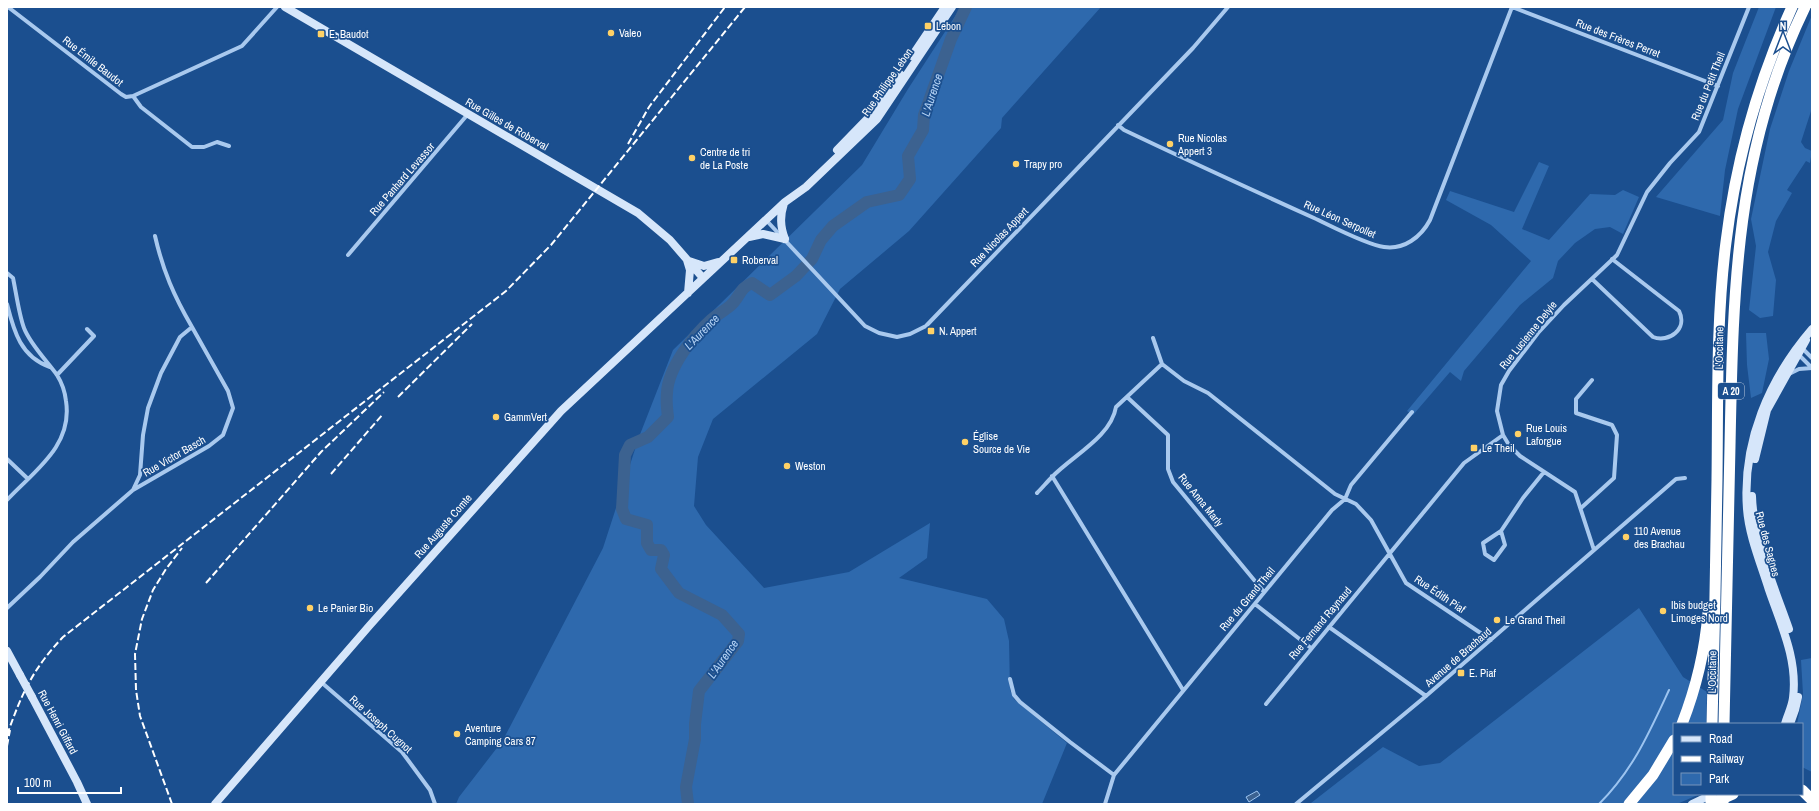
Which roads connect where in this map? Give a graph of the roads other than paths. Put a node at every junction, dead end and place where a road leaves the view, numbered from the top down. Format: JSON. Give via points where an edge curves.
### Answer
{"nodes":[{"id":1,"x":8,"y":7,"type":"edge"},
{"id":2,"x":277,"y":7,"type":"edge"},
{"id":3,"x":286,"y":7,"type":"edge"},
{"id":4,"x":945,"y":7,"type":"edge"},
{"id":5,"x":952,"y":7,"type":"edge"},
{"id":6,"x":1228,"y":7,"type":"edge"},
{"id":7,"x":1512,"y":7,"type":"edge"},
{"id":8,"x":1748,"y":7,"type":"edge"},
{"id":9,"x":1784,"y":7,"type":"edge"},
{"id":10,"x":1792,"y":7,"type":"edge"},
{"id":11,"x":1805,"y":7,"type":"edge"},
{"id":12,"x":1810,"y":7,"type":"edge"},
{"id":13,"x":1781,"y":63,"type":"junction"},
{"id":14,"x":1766,"y":69,"type":"junction"},
{"id":15,"x":1718,"y":86,"type":"junction"},
{"id":16,"x":132,"y":96,"type":"junction"},
{"id":17,"x":468,"y":114,"type":"junction"},
{"id":18,"x":1118,"y":125,"type":"junction"},
{"id":19,"x":230,"y":146,"type":"dead end"},
{"id":20,"x":1670,"y":163,"type":"joint"},
{"id":21,"x":794,"y":194,"type":"junction"},
{"id":22,"x":785,"y":202,"type":"junction"},
{"id":23,"x":766,"y":220,"type":"junction"},
{"id":24,"x":155,"y":236,"type":"dead end"},
{"id":25,"x":785,"y":239,"type":"junction"},
{"id":26,"x":745,"y":240,"type":"junction"},
{"id":27,"x":348,"y":255,"type":"dead end"},
{"id":28,"x":1612,"y":259,"type":"junction"},
{"id":29,"x":687,"y":260,"type":"junction"},
{"id":30,"x":721,"y":261,"type":"junction"},
{"id":31,"x":7,"y":273,"type":"edge"},
{"id":32,"x":703,"y":278,"type":"junction"},
{"id":33,"x":1592,"y":279,"type":"junction"},
{"id":34,"x":688,"y":293,"type":"junction"},
{"id":35,"x":7,"y":304,"type":"edge"},
{"id":36,"x":192,"y":327,"type":"junction"},
{"id":37,"x":87,"y":329,"type":"dead end"},
{"id":38,"x":1811,"y":331,"type":"edge"},
{"id":39,"x":1153,"y":338,"type":"dead end"},
{"id":40,"x":1799,"y":350,"type":"junction"},
{"id":41,"x":1812,"y":358,"type":"edge"},
{"id":42,"x":1162,"y":364,"type":"junction"},
{"id":43,"x":50,"y":368,"type":"junction"},
{"id":44,"x":1812,"y":368,"type":"edge"},
{"id":45,"x":57,"y":376,"type":"junction"},
{"id":46,"x":1784,"y":378,"type":"junction"},
{"id":47,"x":1592,"y":380,"type":"dead end"},
{"id":48,"x":1127,"y":397,"type":"junction"},
{"id":49,"x":1412,"y":412,"type":"dead end"},
{"id":50,"x":1503,"y":435,"type":"junction"},
{"id":51,"x":7,"y":459,"type":"edge"},
{"id":52,"x":1544,"y":472,"type":"junction"},
{"id":53,"x":1052,"y":476,"type":"junction"},
{"id":54,"x":27,"y":478,"type":"junction"},
{"id":55,"x":1685,"y":478,"type":"dead end"},
{"id":56,"x":132,"y":490,"type":"junction"},
{"id":57,"x":1037,"y":493,"type":"dead end"},
{"id":58,"x":1344,"y":499,"type":"junction"},
{"id":59,"x":7,"y":500,"type":"edge"},
{"id":60,"x":1581,"y":508,"type":"junction"},
{"id":61,"x":1502,"y":531,"type":"junction"},
{"id":62,"x":1716,"y":539,"type":"junction"},
{"id":63,"x":1594,"y":550,"type":"junction"},
{"id":64,"x":1389,"y":553,"type":"junction"},
{"id":65,"x":1264,"y":592,"type":"junction"},
{"id":66,"x":1255,"y":604,"type":"junction"},
{"id":67,"x":7,"y":608,"type":"edge"},
{"id":68,"x":1329,"y":627,"type":"junction"},
{"id":69,"x":1491,"y":640,"type":"junction"},
{"id":70,"x":1311,"y":648,"type":"junction"},
{"id":71,"x":8,"y":655,"type":"edge"},
{"id":72,"x":1010,"y":678,"type":"dead end"},
{"id":73,"x":321,"y":682,"type":"junction"},
{"id":74,"x":1183,"y":690,"type":"junction"},
{"id":75,"x":1426,"y":696,"type":"junction"},
{"id":76,"x":1266,"y":704,"type":"dead end"},
{"id":77,"x":1682,"y":723,"type":"edge"},
{"id":78,"x":1712,"y":723,"type":"edge"},
{"id":79,"x":1724,"y":723,"type":"edge"},
{"id":80,"x":1785,"y":723,"type":"edge"},
{"id":81,"x":1790,"y":723,"type":"edge"},
{"id":82,"x":1673,"y":742,"type":"edge"},
{"id":83,"x":1114,"y":775,"type":"junction"},
{"id":84,"x":1803,"y":791,"type":"edge"},
{"id":85,"x":1710,"y":795,"type":"edge"},
{"id":86,"x":1722,"y":795,"type":"edge"},
{"id":87,"x":1729,"y":795,"type":"edge"},
{"id":88,"x":1812,"y":800,"type":"edge"},
{"id":89,"x":87,"y":804,"type":"edge"},
{"id":90,"x":215,"y":804,"type":"edge"},
{"id":91,"x":435,"y":804,"type":"edge"},
{"id":92,"x":1105,"y":804,"type":"edge"},
{"id":93,"x":1296,"y":804,"type":"edge"},
{"id":94,"x":1629,"y":804,"type":"edge"},
{"id":95,"x":1692,"y":804,"type":"edge"},
{"id":96,"x":1707,"y":804,"type":"edge"},
{"id":97,"x":1710,"y":804,"type":"edge"}],
"edges":[{"from":1,"to":16,"type":"street","name":"Rue Émile Baudot","via":[[121,94],[126,97]]},
{"from":2,"to":16,"type":"street","via":[[242,46]]},
{"from":3,"to":17,"type":"street","name":"Rue Gilles de Roberval"},
{"from":4,"to":21,"type":"street","name":"Rue Philippe Lebon","via":[[872,114]]},
{"from":5,"to":21,"type":"street","name":"Rue Philippe Lebon","via":[[877,119],[806,187]]},
{"from":6,"to":18,"type":"street","name":"Rue Nicolas Appert","via":[[1193,48]]},
{"from":7,"to":15,"type":"street","name":"Rue des Frères Perret"},
{"from":7,"to":18,"type":"street","name":"Rue Léon Serpollet","via":[[1430,220],[1420,236],[1400,245],[1377,246],[1131,134]]},
{"from":8,"to":15,"type":"street","name":"Rue du Petit Theil"},
{"from":9,"to":14,"type":"highway"},
{"from":10,"to":14,"type":"highway","name":"L'Occitane","number":"A 20"},
{"from":11,"to":13,"type":"highway","name":"L'Occitane","number":"A 20"},
{"from":12,"to":13,"type":"highway"},
{"from":13,"to":79,"type":"highway","name":"L'Occitane","number":"A 20","via":[[1749,174],[1739,236],[1732,344]]},
{"from":14,"to":62,"type":"highway","name":"L'Occitane","number":"A 20","via":[[1753,106],[1742,153],[1726,243],[1721,304]]},
{"from":15,"to":20,"type":"street","name":"Rue du Petit Theil","via":[[1699,132]]},
{"from":16,"to":19,"type":"street","name":"Rue Émile Baudot","via":[[141,107],[192,147],[204,147],[217,142]]},
{"from":17,"to":27,"type":"street","name":"Rue Panhard Levassor"},
{"from":17,"to":29,"type":"street","name":"Rue Gilles de Roberval","via":[[638,213],[670,240]]},
{"from":18,"to":25,"type":"street","name":"Rue Nicolas Appert","via":[[926,326],[910,334],[893,337],[865,326]]},
{"from":20,"to":28,"type":"street","name":"Rue Lucienne Delyle","via":[[1647,192],[1617,255]]},
{"from":21,"to":22,"type":"street","name":"Rue Philippe Lebon"},
{"from":22,"to":23,"type":"street","name":"Rue Philippe Lebon"},
{"from":22,"to":25,"type":"street","via":[[780,220]]},
{"from":23,"to":25,"type":"street","name":"Rue Nicolas Appert"},
{"from":23,"to":26,"type":"street","name":"Rue Philippe Lebon"},
{"from":24,"to":36,"type":"street","name":"Rue Victor Basch","via":[[161,263],[174,295]]},
{"from":25,"to":26,"type":"street","via":[[763,234]]},
{"from":26,"to":30,"type":"street","name":"Rue Philippe Lebon"},
{"from":28,"to":33,"type":"street","name":"Rue Lucienne Delyle"},
{"from":28,"to":33,"type":"street","via":[[1679,311],[1682,321],[1672,336],[1667,339],[1653,337]]},
{"from":29,"to":30,"type":"street","via":[[704,266]]},
{"from":29,"to":32,"type":"street","name":"Rue Gilles de Roberval"},
{"from":29,"to":34,"type":"street","via":[[690,270]]},
{"from":30,"to":32,"type":"street","name":"Rue Philippe Lebon"},
{"from":31,"to":43,"type":"street","via":[[12,278],[24,328]]},
{"from":32,"to":34,"type":"street","name":"Rue Auguste Comte"},
{"from":33,"to":50,"type":"street","name":"Rue Lucienne Delyle","via":[[1554,316],[1509,371],[1501,385],[1497,401]]},
{"from":34,"to":73,"type":"street","name":"Rue Auguste Comte","via":[[561,411]]},
{"from":35,"to":43,"type":"street","via":[[13,329],[25,351],[38,363]]},
{"from":36,"to":56,"type":"street","name":"Rue Victor Basch","via":[[180,337],[153,394],[143,435],[140,475]]},
{"from":36,"to":56,"type":"street","name":"Rue Victor Basch","via":[[228,391],[233,408],[227,425],[223,435],[209,446]]},
{"from":37,"to":45,"type":"street","via":[[94,336]]},
{"from":38,"to":40,"type":"street","name":"Rue des Sagnes"},
{"from":39,"to":42,"type":"street"},
{"from":40,"to":41,"type":"street"},
{"from":40,"to":44,"type":"street"},
{"from":40,"to":46,"type":"street","name":"Rue des Sagnes"},
{"from":40,"to":80,"type":"street","name":"Rue des Sagnes","via":[[1788,358],[1763,406],[1751,445],[1747,478],[1747,509],[1752,535],[1788,642],[1793,665],[1793,699]]},
{"from":42,"to":48,"type":"street"},
{"from":42,"to":58,"type":"street","via":[[1184,381],[1208,393]]},
{"from":43,"to":45,"type":"street"},
{"from":44,"to":46,"type":"street","via":[[1792,371]]},
{"from":45,"to":54,"type":"street","via":[[64,390],[68,412],[64,431],[57,449],[41,468]]},
{"from":46,"to":81,"type":"street","name":"Rue des Sagnes","via":[[1767,410],[1756,450],[1752,485],[1758,532],[1792,638],[1799,671],[1799,692]]},
{"from":47,"to":60,"type":"street","via":[[1576,400],[1576,413],[1612,425],[1617,435],[1614,478]]},
{"from":48,"to":53,"type":"street","via":[[1116,407],[1115,416],[1108,427]]},
{"from":48,"to":65,"type":"street","name":"Rue Anna Marly","via":[[1168,435],[1168,469],[1173,482]]},
{"from":49,"to":58,"type":"street","name":"Rue du Grand Theil","via":[[1351,485]]},
{"from":50,"to":52,"type":"street","via":[[1520,456]]},
{"from":50,"to":64,"type":"street","via":[[1464,463]]},
{"from":51,"to":54,"type":"street"},
{"from":52,"to":60,"type":"street","via":[[1575,492]]},
{"from":52,"to":61,"type":"street","via":[[1523,498]]},
{"from":53,"to":57,"type":"street"},
{"from":53,"to":74,"type":"street"},
{"from":54,"to":59,"type":"street"},
{"from":55,"to":63,"type":"street","name":"Avenue de Brachaud","via":[[1676,479]]},
{"from":56,"to":67,"type":"street","name":"Rue Victor Basch","via":[[73,542]]},
{"from":58,"to":64,"type":"street","name":"Rue Édith Piaf","via":[[1356,504],[1371,520]]},
{"from":58,"to":65,"type":"street","name":"Rue du Grand Theil"},
{"from":60,"to":63,"type":"street"},
{"from":61,"to":61,"type":"street","via":[[1504,544],[1494,560],[1485,554],[1483,543]]},
{"from":62,"to":77,"type":"highway","via":[[1704,647],[1691,701]]},
{"from":62,"to":78,"type":"highway","name":"L'Occitane","number":"A 20"},
{"from":63,"to":69,"type":"street","name":"Avenue de Brachaud"},
{"from":64,"to":68,"type":"street","name":"Rue Fernand Raynaud"},
{"from":64,"to":69,"type":"street","name":"Rue Édith Piaf","via":[[1406,583]]},
{"from":65,"to":66,"type":"street","name":"Rue du Grand Theil"},
{"from":66,"to":70,"type":"street"},
{"from":66,"to":74,"type":"street","name":"Rue du Grand Theil"},
{"from":68,"to":70,"type":"street","name":"Rue Fernand Raynaud"},
{"from":68,"to":75,"type":"street"},
{"from":69,"to":75,"type":"street","name":"Avenue de Brachaud"},
{"from":70,"to":76,"type":"street","name":"Rue Fernand Raynaud"},
{"from":71,"to":89,"type":"street","name":"Rue Henri Giffard","bridge":true},
{"from":72,"to":83,"type":"street","via":[[1014,695],[1020,702]]},
{"from":73,"to":90,"type":"street","name":"Rue Auguste Comte"},
{"from":73,"to":91,"type":"street","name":"Rue Joseph Cugnot","via":[[402,752],[430,790]]},
{"from":74,"to":83,"type":"street","name":"Rue du Grand Theil"},
{"from":75,"to":93,"type":"street","name":"Avenue de Brachaud"},
{"from":82,"to":94,"type":"highway","via":[[1653,775]]},
{"from":83,"to":92,"type":"street","name":"Rue du Grand Theil"},
{"from":84,"to":88,"type":"highway"},
{"from":85,"to":95,"type":"street"},
{"from":86,"to":96,"type":"street"},
{"from":87,"to":97,"type":"highway"}]}
